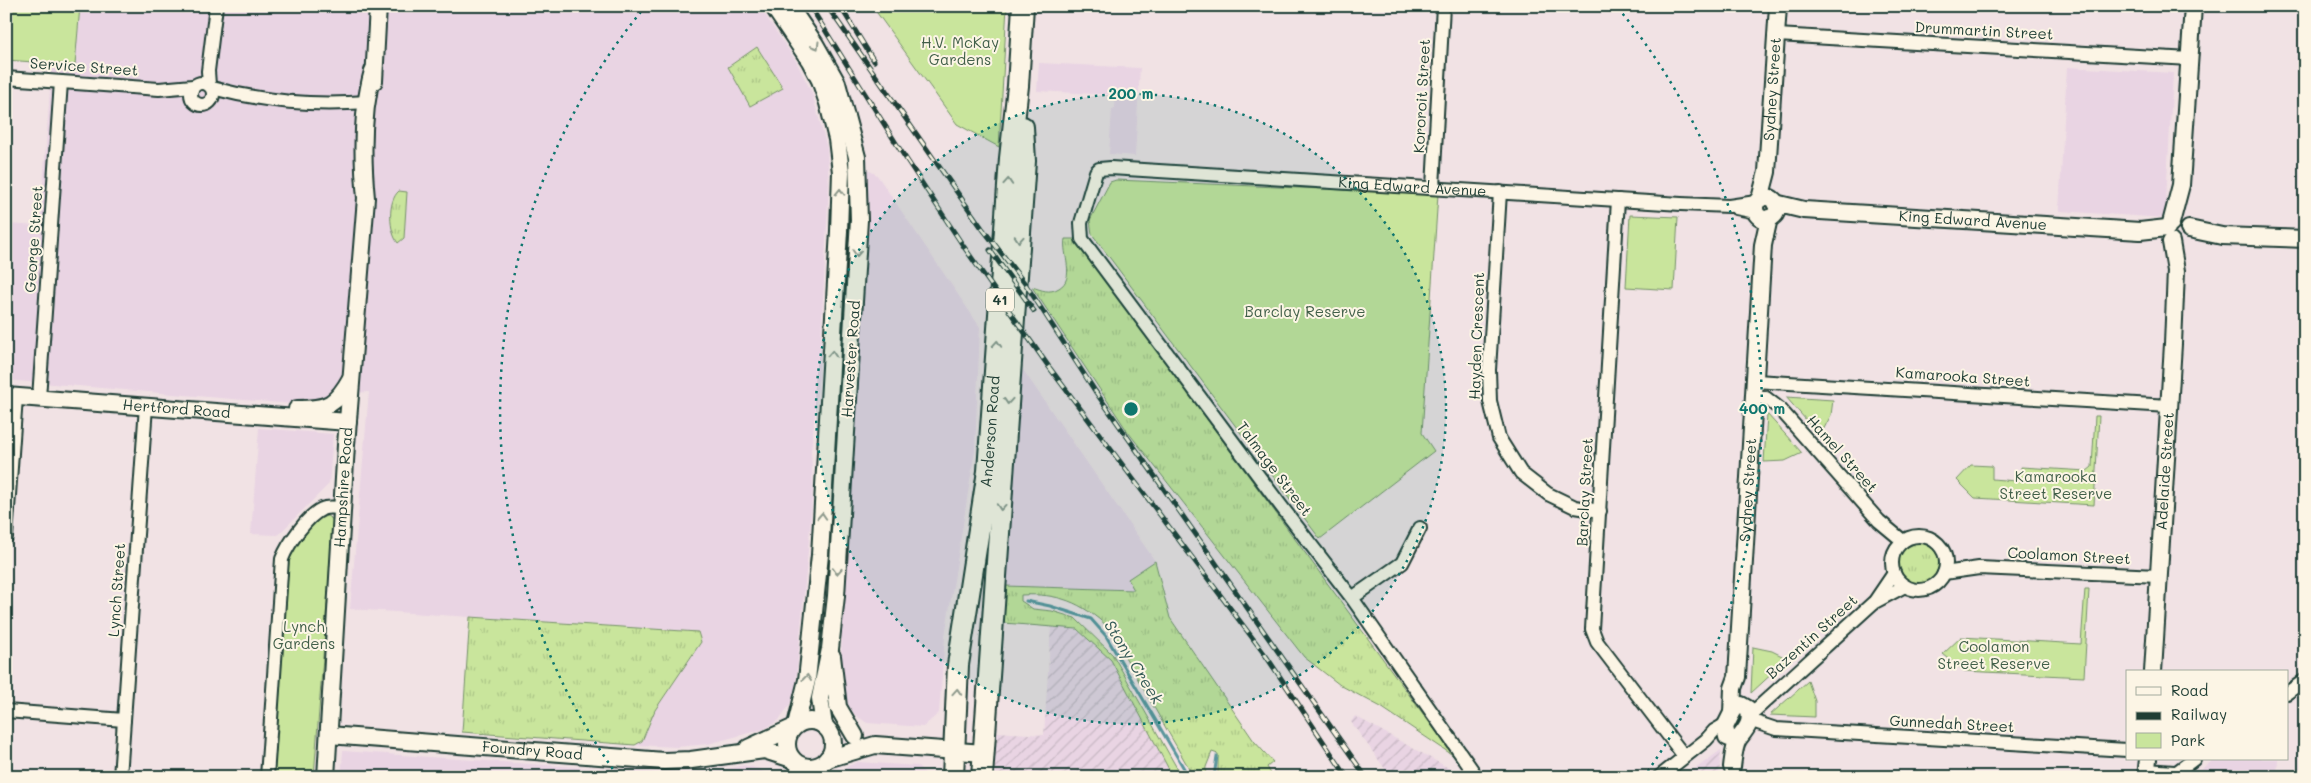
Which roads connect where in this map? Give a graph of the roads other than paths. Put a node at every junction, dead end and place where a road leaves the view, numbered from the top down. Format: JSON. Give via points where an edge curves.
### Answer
{"nodes":[{"id":1,"x":216,"y":6,"type":"edge"},
{"id":2,"x":378,"y":6,"type":"edge"},
{"id":3,"x":773,"y":6,"type":"edge"},
{"id":4,"x":788,"y":6,"type":"edge"},
{"id":5,"x":1023,"y":6,"type":"edge"},
{"id":6,"x":1443,"y":6,"type":"edge"},
{"id":7,"x":1778,"y":6,"type":"edge"},
{"id":8,"x":2192,"y":6,"type":"edge"},
{"id":9,"x":1777,"y":35,"type":"junction"},
{"id":10,"x":2190,"y":59,"type":"junction"},
{"id":11,"x":373,"y":71,"type":"junction"},
{"id":12,"x":6,"y":78,"type":"edge"},
{"id":13,"x":61,"y":82,"type":"junction"},
{"id":14,"x":1018,"y":86,"type":"junction"},
{"id":15,"x":202,"y":95,"type":"junction"},
{"id":16,"x":367,"y":108,"type":"junction"},
{"id":17,"x":1096,"y":172,"type":"joint"},
{"id":18,"x":1434,"y":187,"type":"junction"},
{"id":19,"x":1500,"y":192,"type":"junction"},
{"id":20,"x":366,"y":198,"type":"junction"},
{"id":21,"x":1618,"y":200,"type":"junction"},
{"id":22,"x":1765,"y":208,"type":"junction"},
{"id":23,"x":2178,"y":234,"type":"junction"},
{"id":24,"x":2305,"y":239,"type":"edge"},
{"id":25,"x":353,"y":376,"type":"junction"},
{"id":26,"x":1755,"y":381,"type":"junction"},
{"id":27,"x":11,"y":396,"type":"edge"},
{"id":28,"x":39,"y":398,"type":"junction"},
{"id":29,"x":1754,"y":398,"type":"junction"},
{"id":30,"x":146,"y":406,"type":"junction"},
{"id":31,"x":2169,"y":406,"type":"junction"},
{"id":32,"x":261,"y":416,"type":"junction"},
{"id":33,"x":348,"y":422,"type":"junction"},
{"id":34,"x":342,"y":508,"type":"junction"},
{"id":35,"x":1600,"y":511,"type":"junction"},
{"id":36,"x":1420,"y":528,"type":"dead end"},
{"id":37,"x":6,"y":537,"type":"edge"},
{"id":38,"x":1899,"y":545,"type":"junction"},
{"id":39,"x":1945,"y":559,"type":"junction"},
{"id":40,"x":1979,"y":568,"type":"junction"},
{"id":41,"x":1894,"y":573,"type":"junction"},
{"id":42,"x":1944,"y":573,"type":"junction"},
{"id":43,"x":2158,"y":576,"type":"junction"},
{"id":44,"x":1905,"y":586,"type":"junction"},
{"id":45,"x":1352,"y":598,"type":"junction"},
{"id":46,"x":1873,"y":603,"type":"junction"},
{"id":47,"x":830,"y":649,"type":"junction"},
{"id":48,"x":2153,"y":670,"type":"edge"},
{"id":49,"x":2305,"y":680,"type":"edge"},
{"id":50,"x":2288,"y":691,"type":"edge"},
{"id":51,"x":6,"y":712,"type":"edge"},
{"id":52,"x":124,"y":720,"type":"junction"},
{"id":53,"x":1738,"y":723,"type":"junction"},
{"id":54,"x":825,"y":726,"type":"junction"},
{"id":55,"x":794,"y":727,"type":"junction"},
{"id":56,"x":329,"y":735,"type":"junction"},
{"id":57,"x":855,"y":736,"type":"junction"},
{"id":58,"x":875,"y":745,"type":"junction"},
{"id":59,"x":2126,"y":750,"type":"edge"},
{"id":60,"x":953,"y":751,"type":"junction"},
{"id":61,"x":984,"y":753,"type":"junction"},
{"id":62,"x":735,"y":754,"type":"junction"},
{"id":63,"x":1684,"y":756,"type":"junction"},
{"id":64,"x":792,"y":760,"type":"junction"},
{"id":65,"x":827,"y":760,"type":"junction"},
{"id":66,"x":2193,"y":760,"type":"edge"},
{"id":67,"x":2147,"y":769,"type":"edge"},
{"id":68,"x":1731,"y":772,"type":"edge"},
{"id":69,"x":2172,"y":775,"type":"edge"},
{"id":70,"x":120,"y":777,"type":"edge"},
{"id":71,"x":267,"y":777,"type":"edge"},
{"id":72,"x":326,"y":777,"type":"edge"},
{"id":73,"x":794,"y":777,"type":"edge"},
{"id":74,"x":820,"y":777,"type":"edge"},
{"id":75,"x":953,"y":777,"type":"edge"},
{"id":76,"x":982,"y":777,"type":"edge"},
{"id":77,"x":1477,"y":777,"type":"edge"},
{"id":78,"x":1659,"y":777,"type":"edge"}],
"edges":[{"from":1,"to":15,"type":"street","via":[[211,58],[198,74]]},
{"from":2,"to":11,"type":"street","name":"Hampshire Road"},
{"from":55,"to":3,"type":"street","name":"Harvester Road","one_way":true,"via":[[806,689],[820,556],[840,172],[837,139],[820,80]]},
{"from":4,"to":47,"type":"street","name":"Harvester Road","one_way":true,"via":[[837,83],[857,157],[858,239]]},
{"from":5,"to":14,"type":"main road","name":"Anderson Road","number":"41"},
{"from":6,"to":18,"type":"street","name":"Kororoit Street"},
{"from":7,"to":9,"type":"street","name":"Sydney Street"},
{"from":8,"to":10,"type":"street","name":"Adelaide Street"},
{"from":9,"to":10,"type":"street","name":"Drummartin Street"},
{"from":9,"to":22,"type":"street","name":"Sydney Street"},
{"from":10,"to":23,"type":"street","name":"Adelaide Street"},
{"from":11,"to":16,"type":"street","name":"Hampshire Road"},
{"from":11,"to":20,"type":"street","name":"Hampshire Road","via":[[375,140]]},
{"from":12,"to":13,"type":"street","name":"Service Street"},
{"from":13,"to":15,"type":"street","name":"Service Street"},
{"from":13,"to":28,"type":"street","name":"George Street"},
{"from":60,"to":14,"type":"main road","name":"Anderson Road","number":"41","one_way":true,"via":[[958,665],[988,471]]},
{"from":14,"to":61,"type":"main road","name":"Anderson Road","number":"41","one_way":true,"via":[[1025,162]]},
{"from":15,"to":16,"type":"street","name":"Service Street"},
{"from":16,"to":20,"type":"street","name":"Hampshire Road","via":[[363,172]]},
{"from":17,"to":18,"type":"street","name":"King Edward Avenue","via":[[1111,168]]},
{"from":17,"to":45,"type":"street","name":"Talmage Street","via":[[1081,223],[1082,239]]},
{"from":18,"to":19,"type":"street","name":"King Edward Avenue"},
{"from":19,"to":21,"type":"street","name":"King Edward Avenue"},
{"from":19,"to":35,"type":"street","name":"Hayden Crescent","via":[[1489,370],[1490,402],[1499,438],[1521,473],[1548,494],[1575,507]]},
{"from":20,"to":25,"type":"street","name":"Hampshire Road"},
{"from":21,"to":22,"type":"street","name":"King Edward Avenue"},
{"from":21,"to":35,"type":"street","name":"Barclay Street"},
{"from":22,"to":23,"type":"street","name":"King Edward Avenue"},
{"from":22,"to":26,"type":"street","name":"Sydney Street"},
{"from":23,"to":24,"type":"street","name":"King Edward Avenue"},
{"from":23,"to":31,"type":"street","name":"Adelaide Street"},
{"from":25,"to":32,"type":"street","via":[[341,395],[327,407]]},
{"from":25,"to":33,"type":"street","name":"Hampshire Road"},
{"from":26,"to":29,"type":"street","name":"Sydney Street"},
{"from":26,"to":31,"type":"street","name":"Kamarooka Street"},
{"from":27,"to":28,"type":"street","name":"Hertford Road"},
{"from":27,"to":37,"type":"street"},
{"from":28,"to":30,"type":"street","name":"Hertford Road"},
{"from":29,"to":38,"type":"street","name":"Hamel Street","via":[[1766,398],[1780,409]]},
{"from":29,"to":53,"type":"street","name":"Sydney Street","via":[[1737,677]]},
{"from":30,"to":32,"type":"street","name":"Hertford Road"},
{"from":30,"to":52,"type":"street","name":"Lynch Street"},
{"from":31,"to":43,"type":"street","name":"Adelaide Street"},
{"from":32,"to":33,"type":"street","name":"Hertford Road"},
{"from":33,"to":34,"type":"street","name":"Hampshire Road"},
{"from":34,"to":56,"type":"street","name":"Hampshire Road"},
{"from":34,"to":71,"type":"street","via":[[329,508],[317,513],[288,544],[282,558]]},
{"from":35,"to":63,"type":"street","name":"Barclay Street","via":[[1592,629],[1597,642]]},
{"from":36,"to":45,"type":"street","via":[[1402,563]]},
{"from":38,"to":39,"type":"street","via":[[1913,537],[1929,538],[1938,545]]},
{"from":38,"to":41,"type":"street","via":[[1892,564]]},
{"from":39,"to":40,"type":"street","name":"Coolamon Street"},
{"from":39,"to":42,"type":"street"},
{"from":40,"to":42,"type":"street","name":"Coolamon Street"},
{"from":40,"to":43,"type":"street","name":"Coolamon Street"},
{"from":41,"to":44,"type":"street"},
{"from":41,"to":46,"type":"street","name":"Bazentin Street"},
{"from":42,"to":44,"type":"street","via":[[1938,582],[1925,589],[1914,590]]},
{"from":43,"to":48,"type":"street","name":"Adelaide Street"},
{"from":44,"to":46,"type":"street","name":"Bazentin Street"},
{"from":45,"to":77,"type":"street","name":"Talmage Street"},
{"from":46,"to":53,"type":"street","name":"Bazentin Street"},
{"from":47,"to":54,"type":"street","name":"Harvester Road","via":[[820,698]]},
{"from":47,"to":57,"type":"street","via":[[838,707]]},
{"from":49,"to":50,"type":"street"},
{"from":51,"to":52,"type":"street"},
{"from":52,"to":70,"type":"street","name":"Lynch Street"},
{"from":53,"to":59,"type":"street","name":"Gunnedah Street","via":[[1776,729]]},
{"from":53,"to":63,"type":"street"},
{"from":53,"to":68,"type":"street","name":"Sydney Street"},
{"from":54,"to":55,"type":"street","via":[[804,721]]},
{"from":54,"to":57,"type":"street"},
{"from":54,"to":65,"type":"street","via":[[833,743]]},
{"from":55,"to":62,"type":"street","name":"Foundry Road"},
{"from":55,"to":64,"type":"street","via":[[786,744]]},
{"from":56,"to":62,"type":"street","name":"Foundry Road","via":[[664,761]]},
{"from":56,"to":72,"type":"street","name":"Hampshire Road"},
{"from":57,"to":58,"type":"street"},
{"from":58,"to":60,"type":"street"},
{"from":58,"to":65,"type":"street"},
{"from":60,"to":61,"type":"street"},
{"from":60,"to":75,"type":"main road","name":"Anderson Road","number":"41"},
{"from":61,"to":76,"type":"main road","name":"Anderson Road","number":"41"},
{"from":62,"to":64,"type":"street","name":"Foundry Road","via":[[768,750]]},
{"from":63,"to":78,"type":"street"},
{"from":64,"to":65,"type":"street","via":[[808,767]]},
{"from":64,"to":73,"type":"street"},
{"from":65,"to":74,"type":"street"},
{"from":66,"to":69,"type":"street"},
{"from":67,"to":69,"type":"street"}]}
